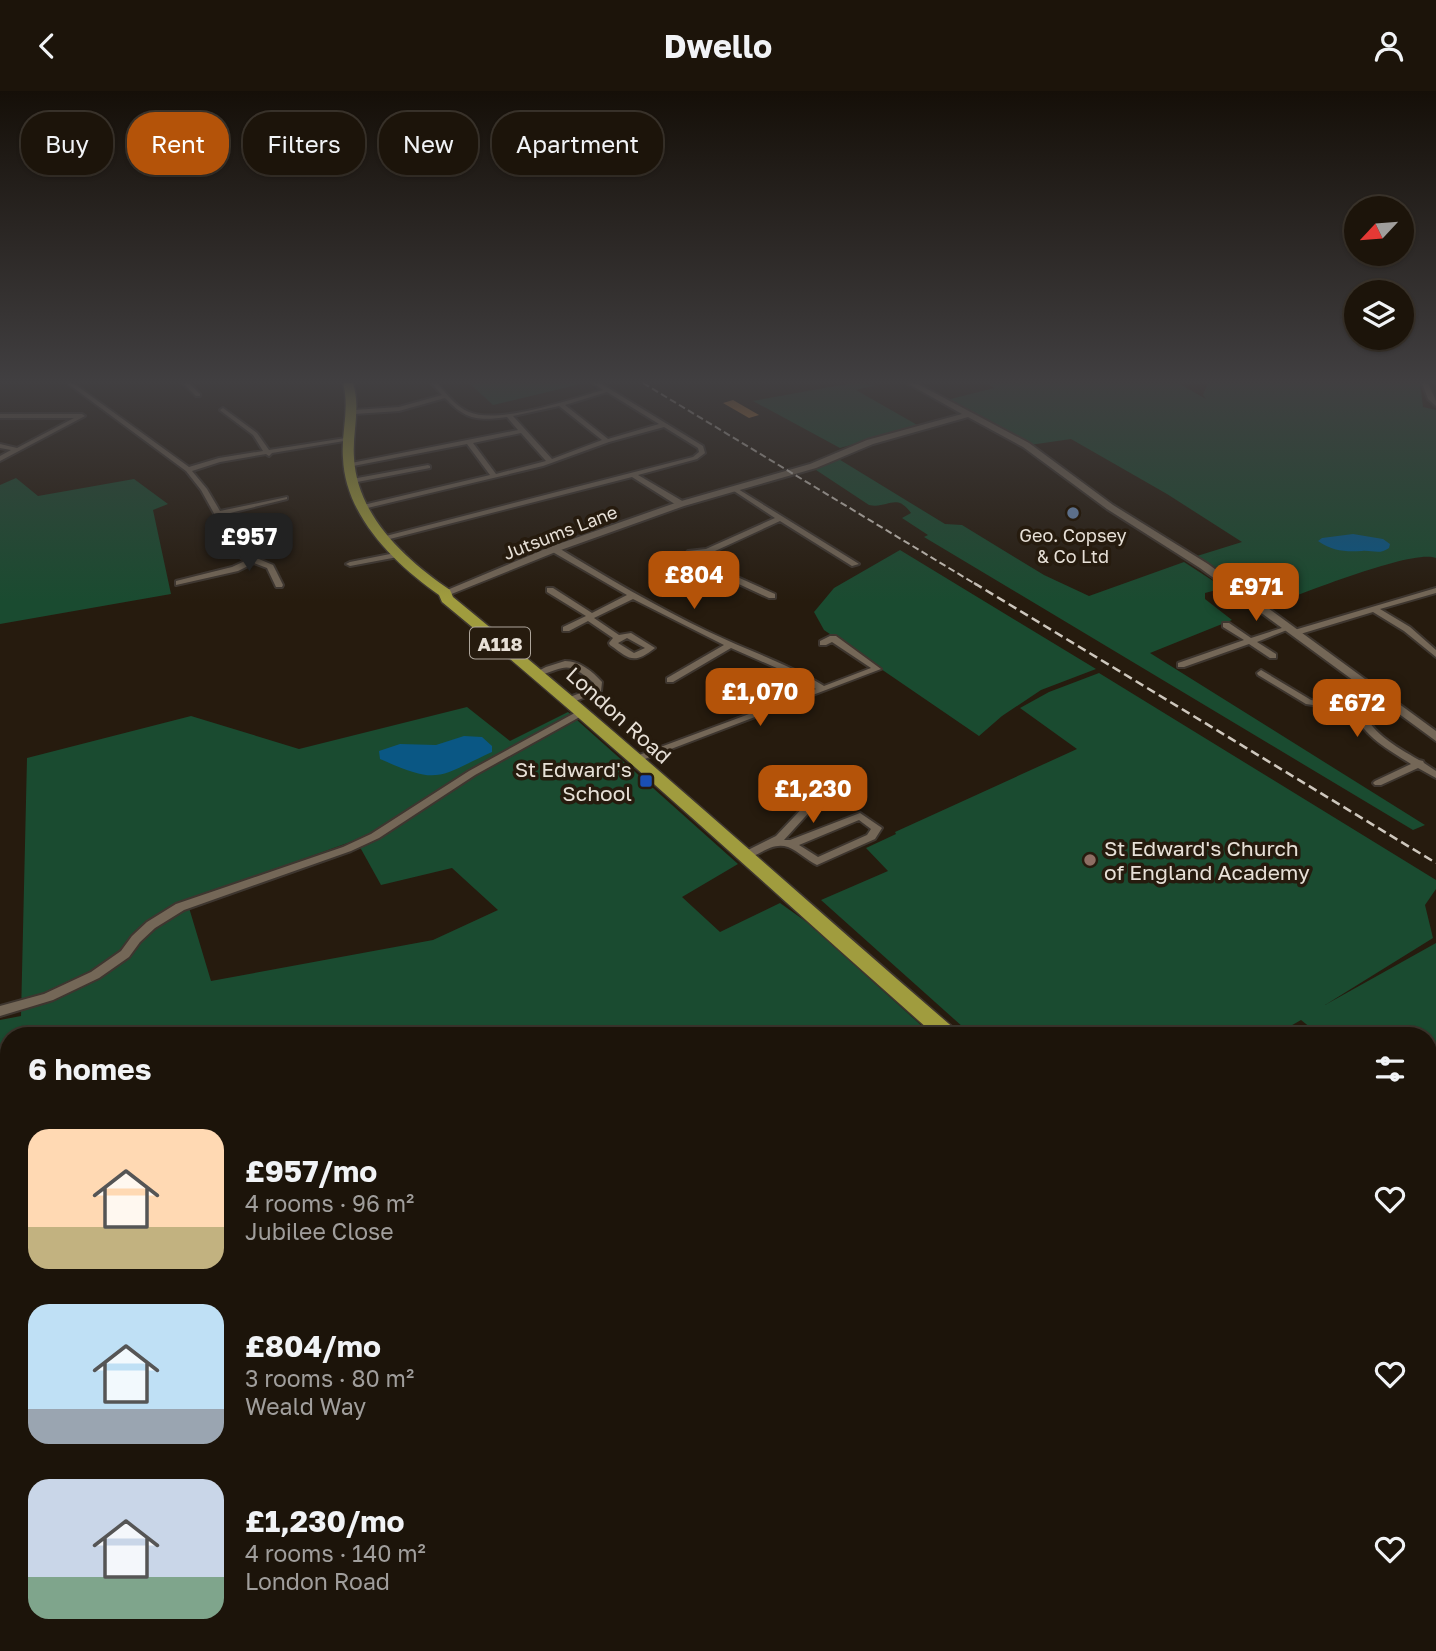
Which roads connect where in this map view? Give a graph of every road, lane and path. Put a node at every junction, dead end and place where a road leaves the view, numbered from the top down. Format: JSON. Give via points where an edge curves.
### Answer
{"nodes":[{"id":1,"x":169,"y":456,"type":"edge"},
{"id":2,"x":254,"y":456,"type":"edge"},
{"id":3,"x":349,"y":456,"type":"edge"},
{"id":4,"x":396,"y":456,"type":"edge"},
{"id":5,"x":479,"y":456,"type":"edge"},
{"id":6,"x":545,"y":456,"type":"edge"},
{"id":7,"x":568,"y":456,"type":"edge"},
{"id":8,"x":697,"y":456,"type":"edge"},
{"id":9,"x":837,"y":456,"type":"edge"},
{"id":10,"x":1041,"y":456,"type":"edge"},
{"id":11,"x":551,"y":462,"type":"junction"},
{"id":12,"x":348,"y":465,"type":"junction"},
{"id":13,"x":428,"y":467,"type":"dead end"},
{"id":14,"x":188,"y":470,"type":"junction"},
{"id":15,"x":632,"y":474,"type":"junction"},
{"id":16,"x":495,"y":477,"type":"junction"},
{"id":17,"x":352,"y":481,"type":"junction"},
{"id":18,"x":736,"y":490,"type":"junction"},
{"id":19,"x":285,"y":498,"type":"dead end"},
{"id":20,"x":681,"y":504,"type":"junction"},
{"id":21,"x":362,"y":508,"type":"junction"},
{"id":22,"x":218,"y":514,"type":"junction"},
{"id":23,"x":778,"y":519,"type":"junction"},
{"id":24,"x":385,"y":539,"type":"junction"},
{"id":25,"x":554,"y":549,"type":"junction"},
{"id":26,"x":704,"y":551,"type":"junction"},
{"id":27,"x":400,"y":554,"type":"junction"},
{"id":28,"x":254,"y":560,"type":"junction"},
{"id":29,"x":350,"y":564,"type":"dead end"},
{"id":30,"x":855,"y":564,"type":"dead end"},
{"id":31,"x":704,"y":565,"type":"junction"},
{"id":32,"x":178,"y":583,"type":"dead end"},
{"id":33,"x":279,"y":585,"type":"dead end"},
{"id":34,"x":550,"y":590,"type":"dead end"},
{"id":35,"x":1436,"y":590,"type":"edge"},
{"id":36,"x":445,"y":593,"type":"junction"},
{"id":37,"x":632,"y":596,"type":"junction"},
{"id":38,"x":772,"y":596,"type":"dead end"},
{"id":39,"x":1374,"y":609,"type":"junction"},
{"id":40,"x":590,"y":617,"type":"junction"},
{"id":41,"x":1226,"y":625,"type":"dead end"},
{"id":42,"x":566,"y":629,"type":"dead end"},
{"id":43,"x":1291,"y":630,"type":"junction"},
{"id":44,"x":618,"y":638,"type":"dead end"},
{"id":45,"x":1250,"y":642,"type":"junction"},
{"id":46,"x":823,"y":643,"type":"dead end"},
{"id":47,"x":731,"y":645,"type":"junction"},
{"id":48,"x":1436,"y":655,"type":"edge"},
{"id":49,"x":1273,"y":656,"type":"dead end"},
{"id":50,"x":1181,"y":665,"type":"dead end"},
{"id":51,"x":538,"y":673,"type":"junction"},
{"id":52,"x":1261,"y":673,"type":"dead end"},
{"id":53,"x":670,"y":680,"type":"dead end"},
{"id":54,"x":823,"y":689,"type":"junction"},
{"id":55,"x":1380,"y":694,"type":"junction"},
{"id":56,"x":570,"y":700,"type":"junction"},
{"id":57,"x":1356,"y":709,"type":"junction"},
{"id":58,"x":582,"y":712,"type":"junction"},
{"id":59,"x":1436,"y":737,"type":"edge"},
{"id":60,"x":634,"y":760,"type":"junction"},
{"id":61,"x":1420,"y":763,"type":"junction"},
{"id":62,"x":1436,"y":775,"type":"edge"},
{"id":63,"x":1378,"y":783,"type":"dead end"},
{"id":64,"x":830,"y":784,"type":"dead end"},
{"id":65,"x":774,"y":842,"type":"junction"},
{"id":66,"x":791,"y":844,"type":"junction"},
{"id":67,"x":744,"y":856,"type":"junction"},
{"id":68,"x":0,"y":1011,"type":"edge"},
{"id":69,"x":939,"y":1027,"type":"edge"}],
"edges":[{"from":1,"to":14,"type":"street"},
{"from":2,"to":14,"type":"street"},
{"from":3,"to":12,"type":"main road","name":"London Road","number":"A118"},
{"from":4,"to":12,"type":"street"},
{"from":5,"to":16,"type":"street"},
{"from":6,"to":11,"type":"street"},
{"from":7,"to":11,"type":"street"},
{"from":8,"to":15,"type":"street"},
{"from":9,"to":18,"type":"street","name":"Jutsums Lane"},
{"from":10,"to":43,"type":"street"},
{"from":11,"to":16,"type":"street"},
{"from":12,"to":17,"type":"main road","name":"London Road","number":"A118"},
{"from":13,"to":17,"type":"street"},
{"from":14,"to":22,"type":"street"},
{"from":15,"to":20,"type":"street"},
{"from":15,"to":24,"type":"street"},
{"from":16,"to":21,"type":"street"},
{"from":17,"to":21,"type":"main road","name":"London Road","number":"A118"},
{"from":18,"to":20,"type":"street","name":"Jutsums Lane"},
{"from":18,"to":23,"type":"street"},
{"from":19,"to":22,"type":"street"},
{"from":20,"to":25,"type":"street","name":"Jutsums Lane"},
{"from":21,"to":24,"type":"main road","name":"London Road","number":"A118"},
{"from":22,"to":28,"type":"street","via":[[238,549]]},
{"from":23,"to":26,"type":"street"},
{"from":23,"to":30,"type":"street"},
{"from":24,"to":27,"type":"main road","name":"London Road","number":"A118"},
{"from":25,"to":36,"type":"street","name":"Jutsums Lane"},
{"from":25,"to":37,"type":"street"},
{"from":26,"to":31,"type":"street","via":[[698,556]]},
{"from":26,"to":31,"type":"street","via":[[691,553],[685,560],[693,566]]},
{"from":27,"to":29,"type":"street"},
{"from":27,"to":36,"type":"main road","name":"London Road","number":"A118"},
{"from":28,"to":32,"type":"street"},
{"from":28,"to":33,"type":"street","via":[[270,567]]},
{"from":31,"to":38,"type":"street"},
{"from":34,"to":40,"type":"street"},
{"from":35,"to":39,"type":"street"},
{"from":36,"to":51,"type":"main road","name":"London Road","number":"A118"},
{"from":37,"to":40,"type":"street"},
{"from":37,"to":47,"type":"street"},
{"from":39,"to":43,"type":"street"},
{"from":39,"to":48,"type":"street","via":[[1407,629]]},
{"from":40,"to":42,"type":"street"},
{"from":40,"to":44,"type":"street"},
{"from":41,"to":45,"type":"street"},
{"from":43,"to":45,"type":"street"},
{"from":43,"to":55,"type":"street"},
{"from":45,"to":49,"type":"street"},
{"from":45,"to":50,"type":"street"},
{"from":46,"to":54,"type":"street","via":[[833,638],[877,669]]},
{"from":47,"to":53,"type":"street"},
{"from":47,"to":54,"type":"street","via":[[773,661]]},
{"from":51,"to":56,"type":"main road","name":"London Road","number":"A118"},
{"from":51,"to":56,"type":"street","via":[[576,663],[598,683],[598,689]]},
{"from":52,"to":57,"type":"street","via":[[1309,702]]},
{"from":54,"to":60,"type":"street"},
{"from":55,"to":57,"type":"street","via":[[1355,704]]},
{"from":55,"to":59,"type":"street"},
{"from":56,"to":58,"type":"main road","name":"London Road","number":"A118"},
{"from":57,"to":61,"type":"street","via":[[1370,730]]},
{"from":58,"to":60,"type":"main road","name":"London Road","number":"A118"},
{"from":58,"to":68,"type":"street","via":[[472,773],[375,836],[180,907],[152,925],[125,955],[76,985],[30,1005]]},
{"from":60,"to":67,"type":"main road","name":"London Road","number":"A118"},
{"from":61,"to":62,"type":"street"},
{"from":61,"to":63,"type":"street"},
{"from":64,"to":65,"type":"street"},
{"from":65,"to":66,"type":"street"},
{"from":65,"to":67,"type":"street"},
{"from":66,"to":66,"type":"street","via":[[860,816],[877,828],[872,837],[817,861]]},
{"from":67,"to":69,"type":"main road","name":"London Road","number":"A118"}]}
